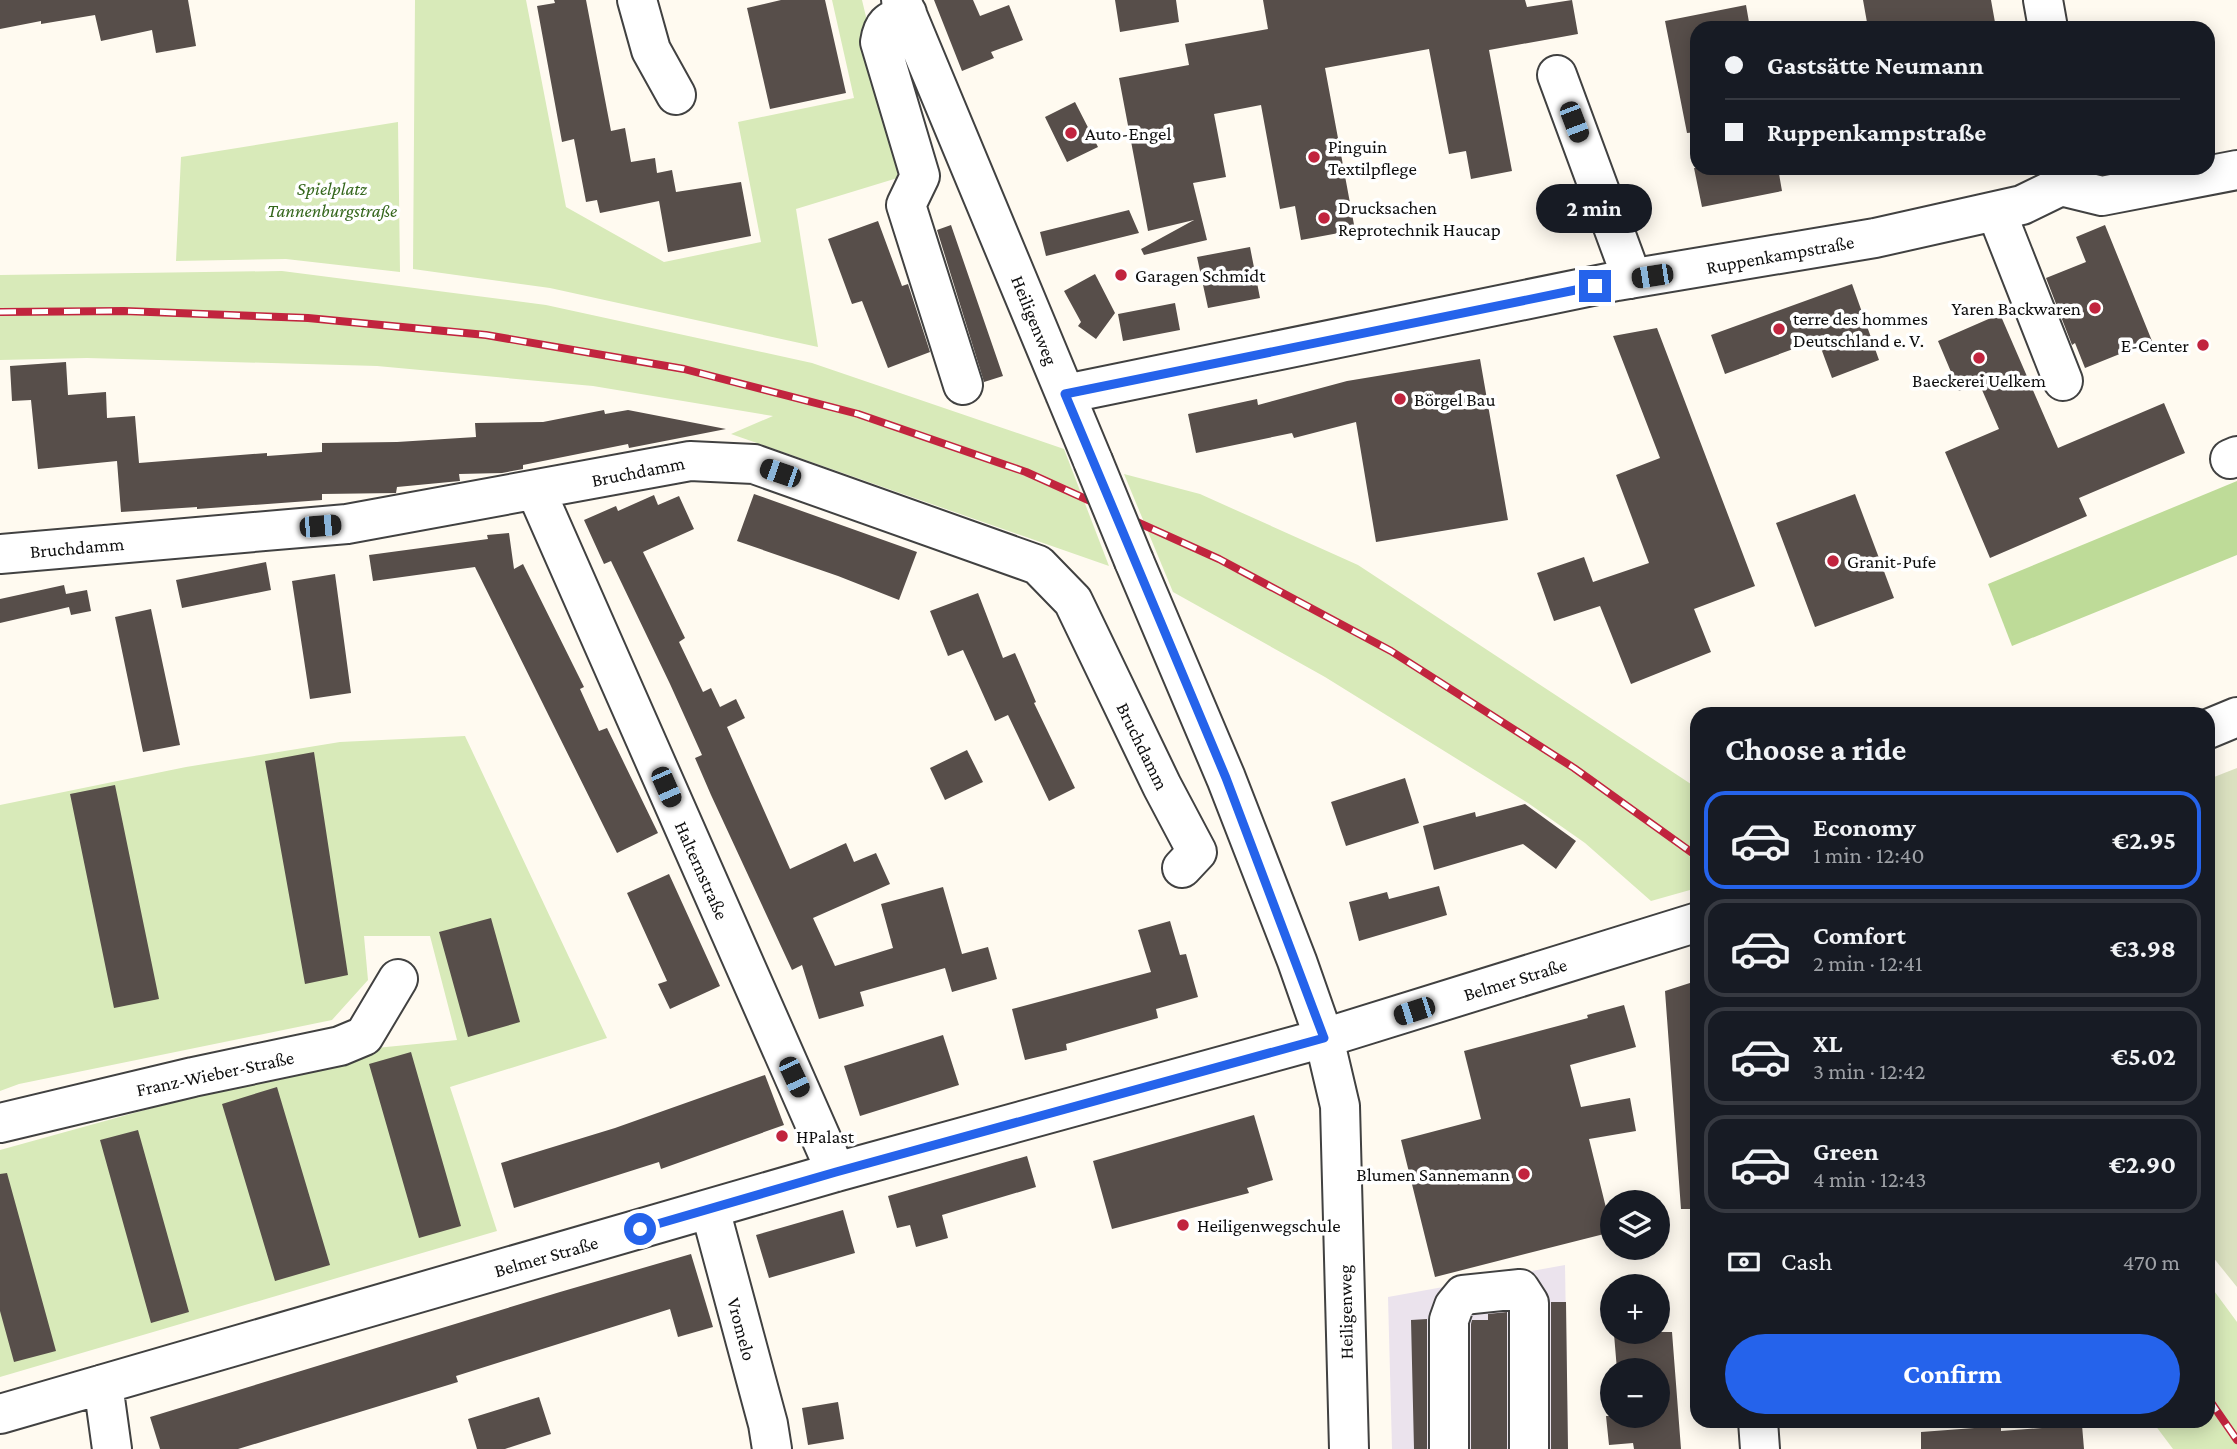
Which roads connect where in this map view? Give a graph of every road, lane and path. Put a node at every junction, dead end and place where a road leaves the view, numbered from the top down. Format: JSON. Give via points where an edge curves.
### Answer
{"nodes":[{"id":1,"x":638,"y":0,"type":"edge"},
{"id":2,"x":2043,"y":0,"type":"edge"},
{"id":3,"x":904,"y":7,"type":"edge"},
{"id":4,"x":2048,"y":21,"type":"edge"},
{"id":5,"x":1557,"y":75,"type":"dead end"},
{"id":6,"x":676,"y":95,"type":"dead end"},
{"id":7,"x":2237,"y":170,"type":"edge"},
{"id":8,"x":2215,"y":174,"type":"edge"},
{"id":9,"x":2211,"y":175,"type":"edge"},
{"id":10,"x":2063,"y":177,"type":"edge"},
{"id":11,"x":1996,"y":211,"type":"junction"},
{"id":12,"x":1630,"y":279,"type":"junction"},
{"id":13,"x":2063,"y":381,"type":"dead end"},
{"id":14,"x":963,"y":386,"type":"dead end"},
{"id":15,"x":1065,"y":394,"type":"junction"},
{"id":16,"x":536,"y":491,"type":"junction"},
{"id":17,"x":0,"y":554,"type":"edge"},
{"id":18,"x":2237,"y":717,"type":"edge"},
{"id":19,"x":2215,"y":726,"type":"edge"},
{"id":20,"x":1182,"y":868,"type":"dead end"},
{"id":21,"x":1689,"y":925,"type":"edge"},
{"id":22,"x":398,"y":979,"type":"dead end"},
{"id":23,"x":1324,"y":1038,"type":"junction"},
{"id":24,"x":0,"y":1123,"type":"edge"},
{"id":25,"x":836,"y":1172,"type":"junction"},
{"id":26,"x":710,"y":1209,"type":"junction"},
{"id":27,"x":103,"y":1384,"type":"junction"},
{"id":28,"x":0,"y":1414,"type":"edge"},
{"id":29,"x":1758,"y":1428,"type":"edge"},
{"id":30,"x":112,"y":1449,"type":"edge"},
{"id":31,"x":772,"y":1449,"type":"edge"},
{"id":32,"x":1349,"y":1449,"type":"edge"},
{"id":33,"x":1450,"y":1449,"type":"edge"},
{"id":34,"x":1528,"y":1449,"type":"edge"},
{"id":35,"x":1760,"y":1449,"type":"edge"}],
"edges":[{"from":1,"to":6,"type":"street","via":[[651,50]]},
{"from":2,"to":4,"type":"street"},
{"from":3,"to":14,"type":"street","via":[[882,29],[880,42],[920,176],[906,205]]},
{"from":3,"to":15,"type":"street","name":"Heiligenweg"},
{"from":5,"to":12,"type":"street"},
{"from":7,"to":8,"type":"street"},
{"from":9,"to":10,"type":"street","via":[[2102,196]]},
{"from":10,"to":11,"type":"street","name":"Ruppenkampstraße","via":[[2022,205]]},
{"from":11,"to":12,"type":"street","name":"Ruppenkampstraße","via":[[1875,238]]},
{"from":11,"to":13,"type":"street"},
{"from":12,"to":15,"type":"street","name":"Ruppenkampstraße"},
{"from":15,"to":23,"type":"street","name":"Heiligenweg","bridge":true,"via":[[1226,778]]},
{"from":16,"to":17,"type":"street","name":"Bruchdamm","via":[[347,524]]},
{"from":16,"to":20,"type":"street","name":"Bruchdamm","via":[[690,461],[754,464],[1038,565],[1073,601],[1197,852]]},
{"from":16,"to":25,"type":"street","name":"Halternstraße"},
{"from":18,"to":19,"type":"street"},
{"from":21,"to":23,"type":"street","name":"Belmer Straße"},
{"from":22,"to":24,"type":"street","name":"Franz-Wieber-Straße","via":[[364,1036],[340,1046]]},
{"from":23,"to":25,"type":"street","name":"Belmer Straße"},
{"from":23,"to":32,"type":"street","name":"Heiligenweg","via":[[1340,1106]]},
{"from":25,"to":26,"type":"street","name":"Belmer Straße"},
{"from":26,"to":27,"type":"street","name":"Belmer Straße"},
{"from":26,"to":31,"type":"street","name":"Vromelo"},
{"from":27,"to":28,"type":"street","name":"Belmer Straße"},
{"from":27,"to":30,"type":"street"},
{"from":29,"to":35,"type":"street"},
{"from":33,"to":34,"type":"street","via":[[1448,1320],[1454,1306],[1463,1295],[1520,1289],[1528,1303]]}]}
